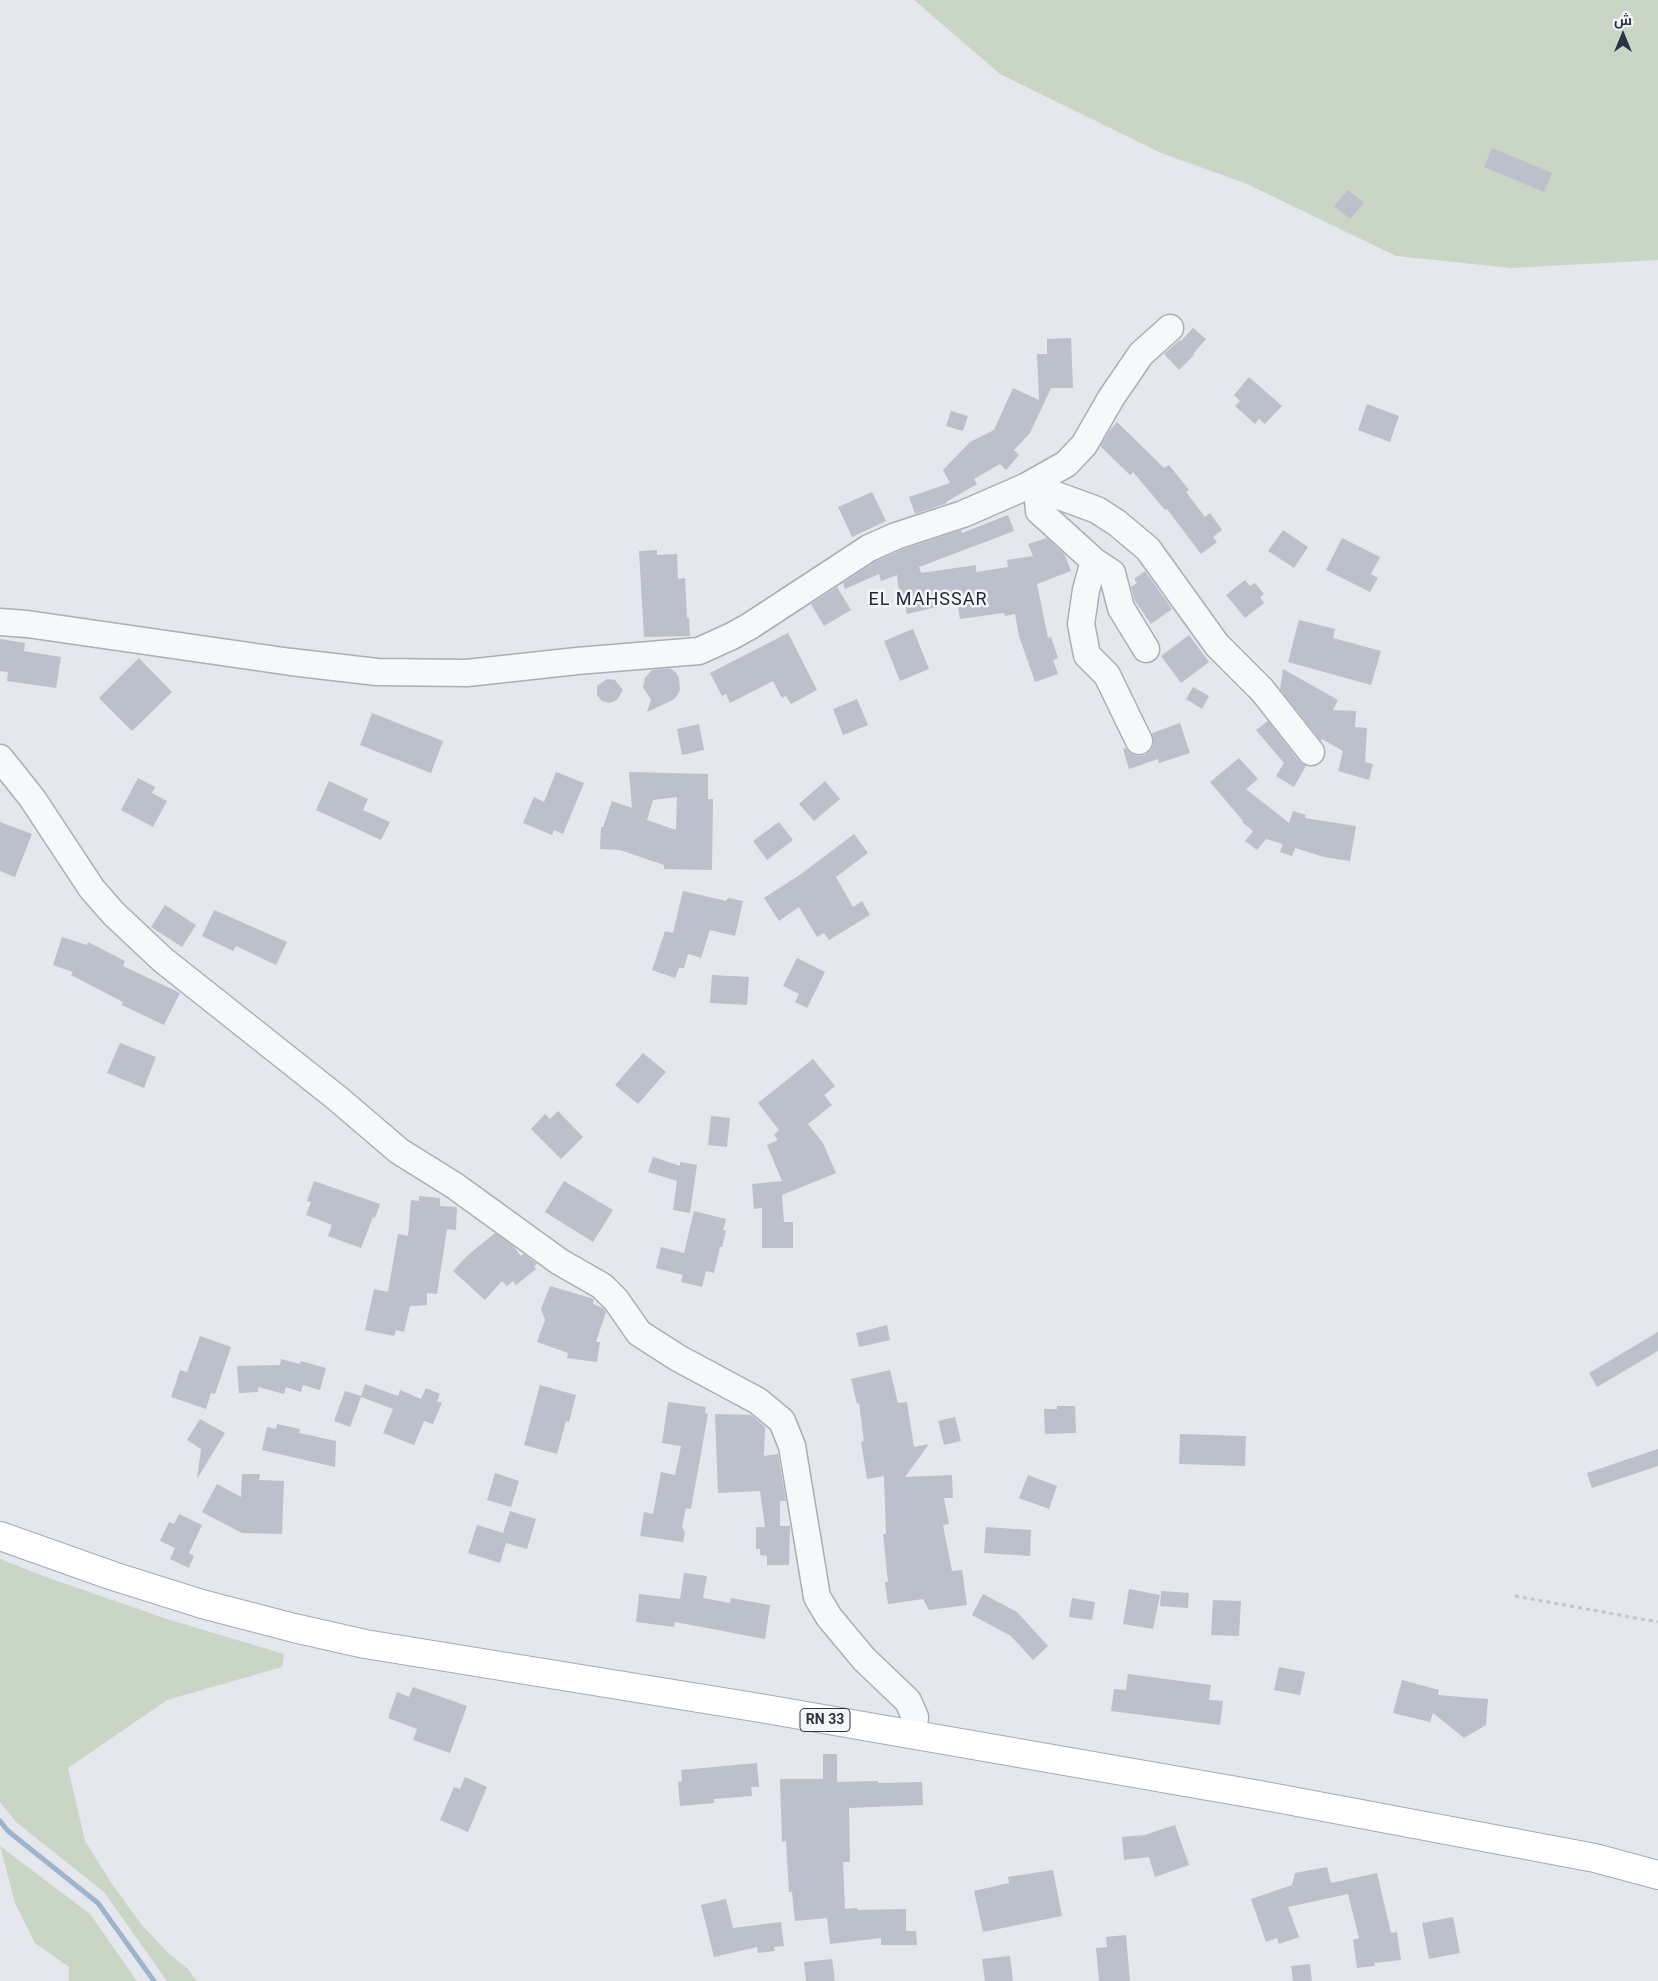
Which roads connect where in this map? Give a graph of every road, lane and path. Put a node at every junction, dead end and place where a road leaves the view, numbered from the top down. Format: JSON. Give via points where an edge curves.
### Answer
{"nodes":[{"id":1,"x":1170,"y":328,"type":"dead end"},
{"id":2,"x":1031,"y":488,"type":"junction"},
{"id":3,"x":1094,"y":561,"type":"junction"},
{"id":4,"x":0,"y":622,"type":"edge"},
{"id":5,"x":1146,"y":649,"type":"dead end"},
{"id":6,"x":1139,"y":741,"type":"dead end"},
{"id":7,"x":1311,"y":752,"type":"dead end"},
{"id":8,"x":0,"y":758,"type":"edge"},
{"id":9,"x":0,"y":1536,"type":"edge"},
{"id":10,"x":1515,"y":1596,"type":"dead end"},
{"id":11,"x":1658,"y":1622,"type":"edge"},
{"id":12,"x":913,"y":1735,"type":"junction"},
{"id":13,"x":1658,"y":1875,"type":"edge"}],
"edges":[{"from":1,"to":2,"type":"street","via":[[1141,354],[1084,445],[1066,464]]},
{"from":2,"to":3,"type":"street","via":[[1039,511]]},
{"from":2,"to":4,"type":"street","via":[[869,548],[750,626],[700,651],[467,673],[377,672]]},
{"from":2,"to":7,"type":"street","via":[[1097,510],[1148,549],[1217,646],[1262,690]]},
{"from":3,"to":5,"type":"street","via":[[1112,573],[1121,608]]},
{"from":3,"to":6,"type":"street","via":[[1081,624],[1087,655],[1107,675]]},
{"from":8,"to":12,"type":"street","via":[[32,798],[92,889],[163,960],[399,1151],[455,1186],[560,1262],[602,1286],[639,1332],[678,1358],[758,1401],[782,1421],[792,1446],[818,1597],[829,1617],[864,1659],[908,1701],[915,1717]]},
{"from":9,"to":12,"type":"main road","number":"RN 33","via":[[193,1602],[303,1630],[437,1656]]},
{"from":10,"to":11,"type":"path"},
{"from":12,"to":13,"type":"main road","number":"RN 33","via":[[1546,1848]]}]}
